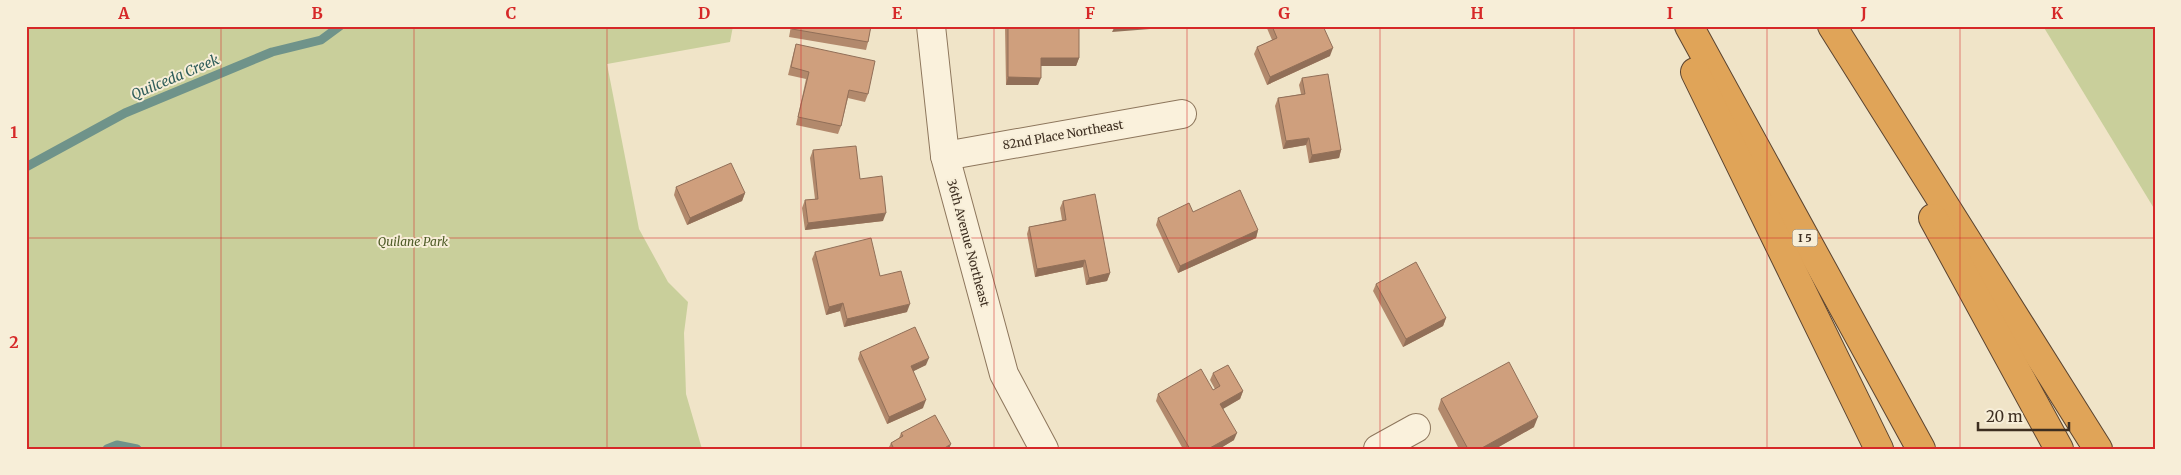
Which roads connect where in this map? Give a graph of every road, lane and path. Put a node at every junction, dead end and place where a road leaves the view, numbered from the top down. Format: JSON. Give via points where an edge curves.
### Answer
{"nodes":[{"id":1,"x":931,"y":26,"type":"edge"},
{"id":2,"x":1672,"y":26,"type":"edge"},
{"id":3,"x":1689,"y":26,"type":"edge"},
{"id":4,"x":1828,"y":26,"type":"edge"},
{"id":5,"x":1832,"y":26,"type":"edge"},
{"id":6,"x":1182,"y":114,"type":"dead end"},
{"id":7,"x":945,"y":156,"type":"junction"},
{"id":8,"x":1416,"y":428,"type":"dead end"},
{"id":9,"x":1044,"y":449,"type":"edge"},
{"id":10,"x":1378,"y":449,"type":"edge"},
{"id":11,"x":1879,"y":449,"type":"edge"},
{"id":12,"x":1922,"y":449,"type":"edge"},
{"id":13,"x":2059,"y":449,"type":"edge"},
{"id":14,"x":2098,"y":449,"type":"edge"}],
"edges":[{"from":1,"to":7,"type":"street","name":"36th Avenue Northeast"},
{"from":2,"to":11,"type":"highway"},
{"from":3,"to":12,"type":"highway","number":"I 5"},
{"from":4,"to":13,"type":"highway"},
{"from":5,"to":14,"type":"highway"},
{"from":6,"to":7,"type":"street","name":"82nd Place Northeast"},
{"from":7,"to":9,"type":"street","name":"36th Avenue Northeast","via":[[1004,374]]},
{"from":8,"to":10,"type":"street"}]}
